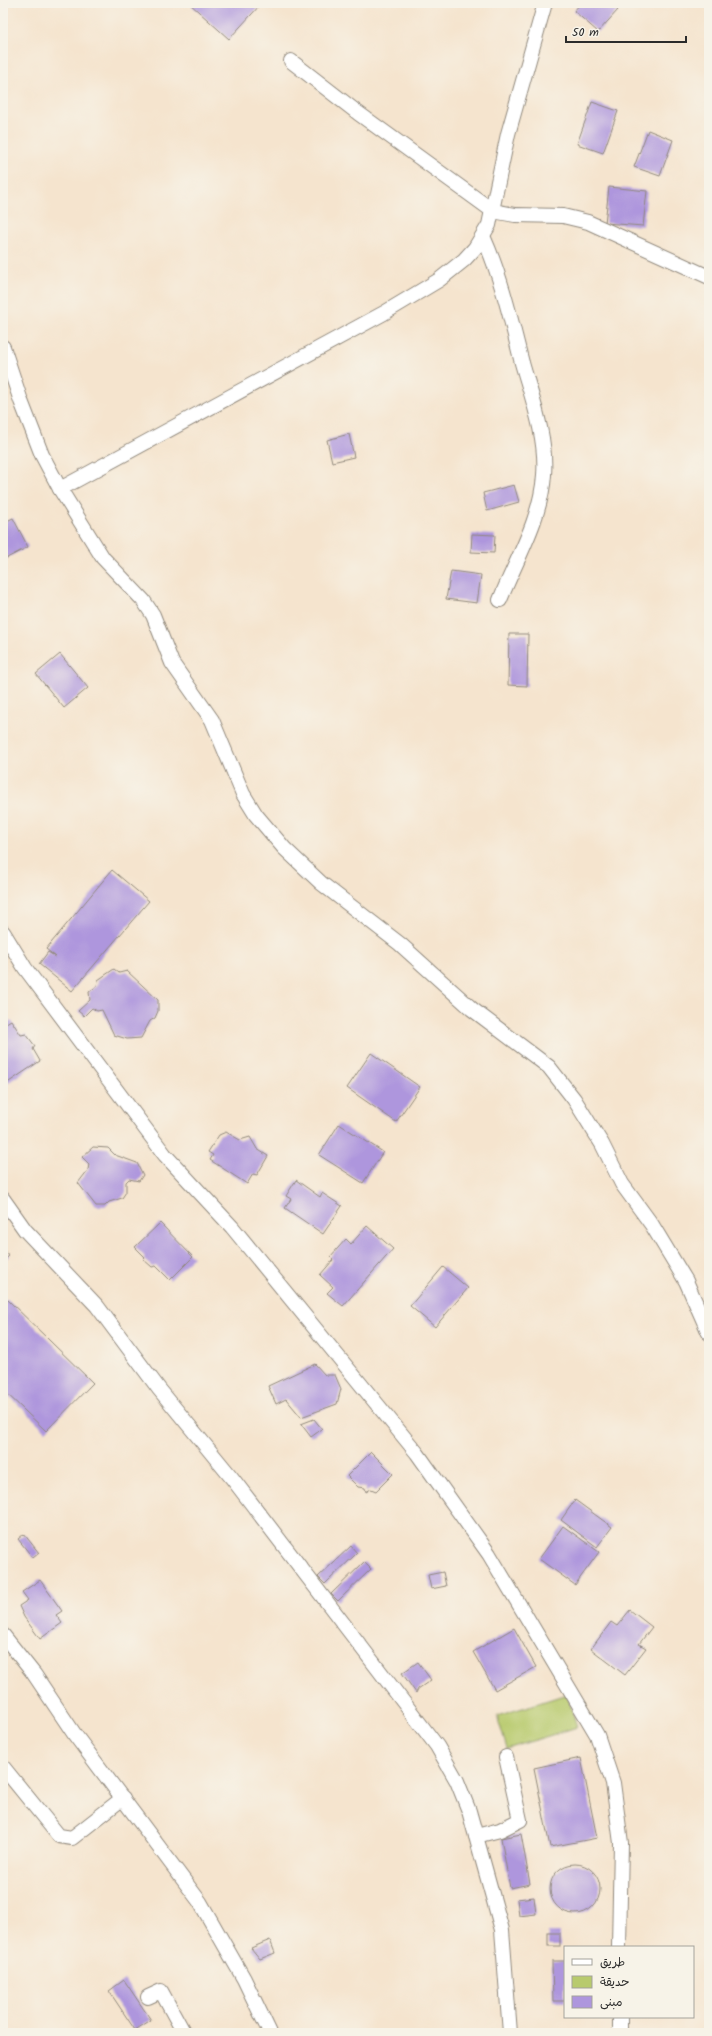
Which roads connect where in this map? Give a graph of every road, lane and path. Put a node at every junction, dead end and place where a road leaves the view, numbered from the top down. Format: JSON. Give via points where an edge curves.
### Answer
{"nodes":[{"id":1,"x":545,"y":3,"type":"edge"},
{"id":2,"x":291,"y":61,"type":"dead end"},
{"id":3,"x":493,"y":211,"type":"junction"},
{"id":4,"x":483,"y":236,"type":"junction"},
{"id":5,"x":709,"y":277,"type":"edge"},
{"id":6,"x":3,"y":347,"type":"edge"},
{"id":7,"x":60,"y":489,"type":"junction"},
{"id":8,"x":500,"y":600,"type":"dead end"},
{"id":9,"x":3,"y":932,"type":"edge"},
{"id":10,"x":3,"y":1199,"type":"edge"},
{"id":11,"x":709,"y":1333,"type":"edge"},
{"id":12,"x":3,"y":1635,"type":"edge"},
{"id":13,"x":506,"y":1757,"type":"dead end"},
{"id":14,"x":3,"y":1767,"type":"edge"},
{"id":15,"x":123,"y":1798,"type":"junction"},
{"id":16,"x":476,"y":1836,"type":"junction"},
{"id":17,"x":619,"y":1946,"type":"edge"},
{"id":18,"x":148,"y":1997,"type":"dead end"},
{"id":19,"x":620,"y":2018,"type":"edge"},
{"id":20,"x":184,"y":2033,"type":"edge"},
{"id":21,"x":270,"y":2033,"type":"edge"},
{"id":22,"x":510,"y":2033,"type":"edge"},
{"id":23,"x":620,"y":2033,"type":"edge"}],
"edges":[{"from":1,"to":3,"type":"street","via":[[508,134]]},
{"from":2,"to":3,"type":"street"},
{"from":3,"to":4,"type":"street"},
{"from":3,"to":5,"type":"street","via":[[515,215],[563,216],[588,222]]},
{"from":4,"to":7,"type":"street","via":[[475,248],[452,270],[417,295]]},
{"from":4,"to":8,"type":"street","via":[[497,268],[539,424],[544,453],[541,498]]},
{"from":6,"to":7,"type":"street","via":[[21,401]]},
{"from":7,"to":11,"type":"street","via":[[103,558],[143,600],[153,615],[172,663],[212,720],[243,794],[271,834],[321,883],[400,944],[472,1009],[549,1067],[574,1099],[602,1144],[622,1184],[652,1225],[686,1281]]},
{"from":9,"to":17,"type":"street","via":[[25,968],[165,1155],[232,1227],[412,1447],[489,1554],[600,1742],[613,1783],[621,1843]]},
{"from":10,"to":16,"type":"street","via":[[25,1230],[97,1306],[437,1746],[457,1781]]},
{"from":12,"to":15,"type":"street"},
{"from":13,"to":16,"type":"street","via":[[520,1820],[500,1830]]},
{"from":14,"to":15,"type":"street","via":[[59,1836],[72,1838]]},
{"from":15,"to":21,"type":"street","via":[[200,1902],[244,1979]]},
{"from":16,"to":22,"type":"street","via":[[502,1930]]},
{"from":18,"to":20,"type":"street","via":[[161,1991]]},
{"from":19,"to":23,"type":"street"}]}
